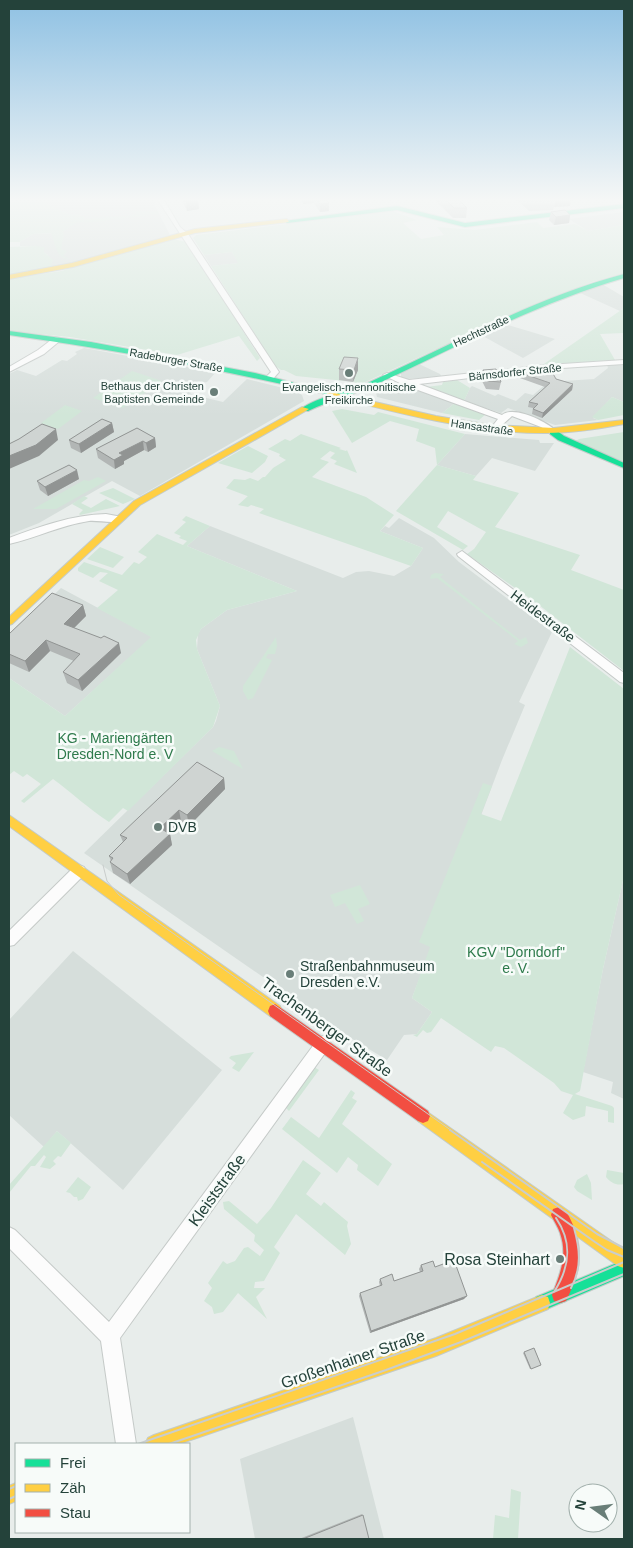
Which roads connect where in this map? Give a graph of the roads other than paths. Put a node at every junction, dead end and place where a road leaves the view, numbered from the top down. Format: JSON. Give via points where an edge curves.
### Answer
{"nodes":[{"id":1,"x":31,"y":272,"type":"edge"},
{"id":2,"x":209,"y":272,"type":"edge"},
{"id":3,"x":9,"y":276,"type":"edge"},
{"id":4,"x":624,"y":276,"type":"edge"},
{"id":5,"x":9,"y":334,"type":"edge"},
{"id":6,"x":58,"y":339,"type":"junction"},
{"id":7,"x":624,"y":362,"type":"edge"},
{"id":8,"x":9,"y":370,"type":"edge"},
{"id":9,"x":388,"y":376,"type":"junction"},
{"id":10,"x":269,"y":378,"type":"junction"},
{"id":11,"x":406,"y":383,"type":"junction"},
{"id":12,"x":304,"y":386,"type":"junction"},
{"id":13,"x":342,"y":396,"type":"junction"},
{"id":14,"x":308,"y":408,"type":"junction"},
{"id":15,"x":503,"y":418,"type":"junction"},
{"id":16,"x":624,"y":422,"type":"edge"},
{"id":17,"x":493,"y":430,"type":"junction"},
{"id":18,"x":554,"y":432,"type":"junction"},
{"id":19,"x":624,"y":466,"type":"edge"},
{"id":20,"x":120,"y":519,"type":"junction"},
{"id":21,"x":9,"y":541,"type":"edge"},
{"id":22,"x":462,"y":554,"type":"dead end"},
{"id":23,"x":9,"y":622,"type":"edge"},
{"id":24,"x":624,"y":679,"type":"edge"},
{"id":25,"x":9,"y":820,"type":"edge"},
{"id":26,"x":79,"y":871,"type":"junction"},
{"id":27,"x":9,"y":940,"type":"edge"},
{"id":28,"x":323,"y":1044,"type":"junction"},
{"id":29,"x":556,"y":1211,"type":"junction"},
{"id":30,"x":9,"y":1236,"type":"edge"},
{"id":31,"x":624,"y":1260,"type":"edge"},
{"id":32,"x":624,"y":1268,"type":"edge"},
{"id":33,"x":560,"y":1295,"type":"junction"},
{"id":34,"x":110,"y":1336,"type":"junction"},
{"id":35,"x":126,"y":1443,"type":"edge"},
{"id":36,"x":157,"y":1443,"type":"edge"}],
"edges":[{"from":1,"to":3,"type":"main road"},
{"from":2,"to":10,"type":"street","via":[[274,372]]},
{"from":4,"to":9,"type":"main road","name":"Hechtstraße","via":[[547,300]]},
{"from":5,"to":6,"type":"main road","name":"Radeburger Straße"},
{"from":6,"to":8,"type":"street"},
{"from":6,"to":10,"type":"main road","name":"Radeburger Straße"},
{"from":7,"to":11,"type":"street","name":"Bärnsdorfer Straße"},
{"from":9,"to":11,"type":"street"},
{"from":9,"to":13,"type":"main road","name":"Hechtstraße"},
{"from":10,"to":12,"type":"main road","name":"Radeburger Straße"},
{"from":11,"to":15,"type":"street"},
{"from":12,"to":13,"type":"main road","name":"Radeburger Straße"},
{"from":12,"to":14,"type":"main road","via":[[311,399]]},
{"from":13,"to":14,"type":"main road","name":"Hechtstraße"},
{"from":13,"to":17,"type":"main road","name":"Hansastraße"},
{"from":14,"to":20,"type":"main road","name":"Hechtstraße","via":[[143,500]]},
{"from":15,"to":17,"type":"street"},
{"from":15,"to":18,"type":"street","via":[[513,413],[544,424]]},
{"from":16,"to":18,"type":"main road","name":"Hansastraße"},
{"from":17,"to":18,"type":"main road","name":"Hansastraße"},
{"from":18,"to":19,"type":"main road"},
{"from":20,"to":21,"type":"street","via":[[102,516],[61,524]]},
{"from":20,"to":23,"type":"main road","name":"Hechtstraße"},
{"from":22,"to":24,"type":"street","name":"Heidestraße"},
{"from":25,"to":26,"type":"main road","name":"Trachenberger Straße"},
{"from":26,"to":27,"type":"street"},
{"from":26,"to":28,"type":"main road","name":"Trachenberger Straße"},
{"from":28,"to":29,"type":"main road","name":"Trachenberger Straße"},
{"from":28,"to":34,"type":"street","name":"Kleiststraße"},
{"from":29,"to":31,"type":"main road","name":"Trachenberger Straße"},
{"from":29,"to":33,"type":"main road","via":[[573,1243],[572,1267]]},
{"from":30,"to":34,"type":"street"},
{"from":32,"to":33,"type":"main road","name":"Großenhainer Straße"},
{"from":33,"to":36,"type":"main road","name":"Großenhainer Straße","via":[[436,1347]]},
{"from":34,"to":35,"type":"street"}]}
